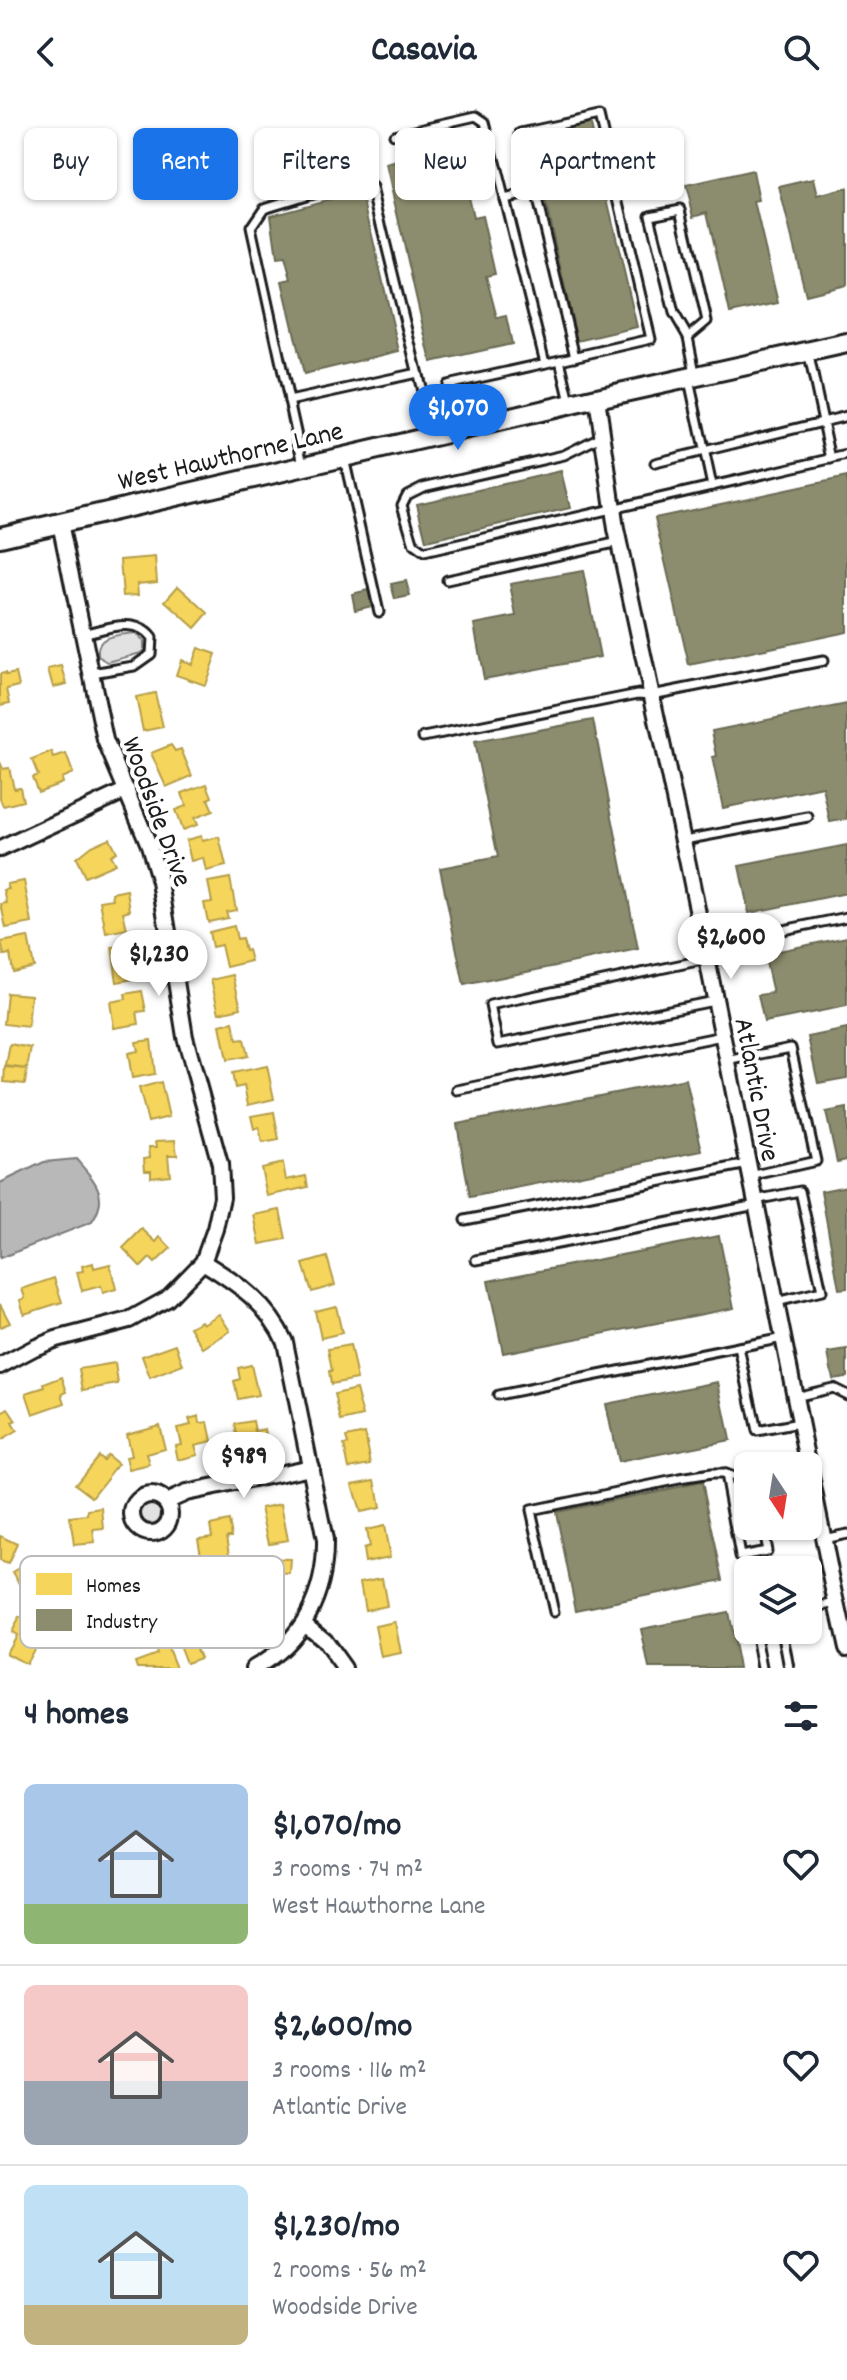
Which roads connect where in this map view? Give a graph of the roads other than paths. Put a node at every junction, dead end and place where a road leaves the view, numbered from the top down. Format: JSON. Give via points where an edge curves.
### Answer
{"nodes":[{"id":1,"x":544,"y":128,"type":"edge"},
{"id":2,"x":602,"y":128,"type":"edge"},
{"id":3,"x":393,"y":135,"type":"dead end"},
{"id":4,"x":511,"y":197,"type":"edge"},
{"id":5,"x":504,"y":199,"type":"junction"},
{"id":6,"x":537,"y":200,"type":"edge"},
{"id":7,"x":619,"y":200,"type":"edge"},
{"id":8,"x":688,"y":337,"type":"junction"},
{"id":9,"x":847,"y":343,"type":"edge"},
{"id":10,"x":808,"y":351,"type":"junction"},
{"id":11,"x":575,"y":357,"type":"junction"},
{"id":12,"x":560,"y":360,"type":"junction"},
{"id":13,"x":545,"y":363,"type":"junction"},
{"id":14,"x":417,"y":373,"type":"junction"},
{"id":15,"x":692,"y":377,"type":"junction"},
{"id":16,"x":447,"y":385,"type":"dead end"},
{"id":17,"x":597,"y":398,"type":"junction"},
{"id":18,"x":289,"y":401,"type":"junction"},
{"id":19,"x":571,"y":404,"type":"junction"},
{"id":20,"x":847,"y":416,"type":"edge"},
{"id":21,"x":823,"y":422,"type":"junction"},
{"id":22,"x":433,"y":436,"type":"junction"},
{"id":23,"x":602,"y":436,"type":"junction"},
{"id":24,"x":704,"y":451,"type":"junction"},
{"id":25,"x":847,"y":455,"type":"edge"},
{"id":26,"x":344,"y":457,"type":"junction"},
{"id":27,"x":831,"y":459,"type":"junction"},
{"id":28,"x":655,"y":463,"type":"dead end"},
{"id":29,"x":303,"y":466,"type":"junction"},
{"id":30,"x":712,"y":486,"type":"junction"},
{"id":31,"x":613,"y":510,"type":"junction"},
{"id":32,"x":60,"y":523,"type":"junction"},
{"id":33,"x":0,"y":537,"type":"edge"},
{"id":34,"x":619,"y":542,"type":"junction"},
{"id":35,"x":447,"y":580,"type":"dead end"},
{"id":36,"x":379,"y":612,"type":"dead end"},
{"id":37,"x":82,"y":634,"type":"junction"},
{"id":38,"x":823,"y":661,"type":"dead end"},
{"id":39,"x":90,"y":673,"type":"junction"},
{"id":40,"x":652,"y":695,"type":"junction"},
{"id":41,"x":423,"y":737,"type":"dead end"},
{"id":42,"x":127,"y":790,"type":"junction"},
{"id":43,"x":808,"y":817,"type":"dead end"},
{"id":44,"x":683,"y":840,"type":"junction"},
{"id":45,"x":0,"y":849,"type":"edge"},
{"id":46,"x":847,"y":917,"type":"edge"},
{"id":47,"x":706,"y":952,"type":"junction"},
{"id":48,"x":715,"y":1001,"type":"junction"},
{"id":49,"x":722,"y":1036,"type":"junction"},
{"id":50,"x":727,"y":1061,"type":"junction"},
{"id":51,"x":457,"y":1090,"type":"dead end"},
{"id":52,"x":749,"y":1170,"type":"junction"},
{"id":53,"x":756,"y":1202,"type":"junction"},
{"id":54,"x":465,"y":1220,"type":"dead end"},
{"id":55,"x":476,"y":1260,"type":"dead end"},
{"id":56,"x":203,"y":1262,"type":"junction"},
{"id":57,"x":776,"y":1302,"type":"junction"},
{"id":58,"x":783,"y":1338,"type":"junction"},
{"id":59,"x":739,"y":1347,"type":"junction"},
{"id":60,"x":0,"y":1366,"type":"edge"},
{"id":61,"x":498,"y":1395,"type":"dead end"},
{"id":62,"x":847,"y":1395,"type":"edge"},
{"id":63,"x":795,"y":1397,"type":"junction"},
{"id":64,"x":800,"y":1423,"type":"junction"},
{"id":65,"x":805,"y":1452,"type":"edge"},
{"id":66,"x":311,"y":1467,"type":"junction"},
{"id":67,"x":725,"y":1474,"type":"junction"},
{"id":68,"x":734,"y":1476,"type":"edge"},
{"id":69,"x":166,"y":1502,"type":"dead end"},
{"id":70,"x":734,"y":1523,"type":"edge"},
{"id":71,"x":822,"y":1534,"type":"edge"},
{"id":72,"x":847,"y":1534,"type":"edge"},
{"id":73,"x":823,"y":1539,"type":"junction"},
{"id":74,"x":737,"y":1540,"type":"edge"},
{"id":75,"x":765,"y":1540,"type":"edge"},
{"id":76,"x":837,"y":1603,"type":"junction"},
{"id":77,"x":822,"y":1606,"type":"edge"},
{"id":78,"x":554,"y":1612,"type":"dead end"},
{"id":79,"x":305,"y":1624,"type":"junction"},
{"id":80,"x":846,"y":1641,"type":"edge"},
{"id":81,"x":758,"y":1644,"type":"edge"},
{"id":82,"x":785,"y":1644,"type":"edge"},
{"id":83,"x":284,"y":1646,"type":"edge"},
{"id":84,"x":281,"y":1648,"type":"edge"},
{"id":85,"x":254,"y":1668,"type":"edge"},
{"id":86,"x":344,"y":1668,"type":"edge"},
{"id":87,"x":762,"y":1668,"type":"edge"},
{"id":88,"x":789,"y":1668,"type":"edge"}],
"edges":[{"from":1,"to":2,"type":"lane","via":[[599,116]]},
{"from":3,"to":5,"type":"lane","via":[[476,116],[485,122]]},
{"from":4,"to":5,"type":"lane"},
{"from":5,"to":13,"type":"lane"},
{"from":6,"to":11,"type":"lane"},
{"from":7,"to":11,"type":"lane","via":[[651,339]]},
{"from":8,"to":8,"type":"lane","via":[[674,313],[650,215],[681,209],[707,321]]},
{"from":8,"to":15,"type":"lane"},
{"from":9,"to":10,"type":"street","name":"West Hawthorne Lane"},
{"from":10,"to":15,"type":"street","name":"West Hawthorne Lane"},
{"from":10,"to":21,"type":"lane"},
{"from":11,"to":12,"type":"lane"},
{"from":12,"to":13,"type":"lane"},
{"from":12,"to":19,"type":"lane"},
{"from":13,"to":16,"type":"lane"},
{"from":14,"to":18,"type":"lane"},
{"from":14,"to":18,"type":"lane","via":[[372,188],[358,179],[264,208],[251,227]]},
{"from":14,"to":22,"type":"lane"},
{"from":15,"to":17,"type":"street","name":"West Hawthorne Lane"},
{"from":15,"to":24,"type":"lane"},
{"from":17,"to":19,"type":"street","name":"West Hawthorne Lane"},
{"from":17,"to":23,"type":"street","name":"Atlantic Drive"},
{"from":18,"to":29,"type":"lane"},
{"from":19,"to":22,"type":"street","name":"West Hawthorne Lane"},
{"from":20,"to":21,"type":"lane"},
{"from":21,"to":24,"type":"lane"},
{"from":21,"to":27,"type":"lane"},
{"from":22,"to":26,"type":"street","name":"West Hawthorne Lane"},
{"from":23,"to":31,"type":"street","name":"Atlantic Drive"},
{"from":23,"to":31,"type":"lane","via":[[564,455],[423,487],[407,495],[402,505],[414,545],[424,552]]},
{"from":24,"to":28,"type":"lane"},
{"from":24,"to":30,"type":"lane"},
{"from":25,"to":27,"type":"lane"},
{"from":26,"to":29,"type":"street","name":"West Hawthorne Lane"},
{"from":26,"to":36,"type":"lane"},
{"from":27,"to":30,"type":"lane"},
{"from":29,"to":32,"type":"street","name":"West Hawthorne Lane"},
{"from":30,"to":31,"type":"lane"},
{"from":31,"to":34,"type":"street","name":"Atlantic Drive"},
{"from":32,"to":33,"type":"street","name":"West Hawthorne Lane"},
{"from":32,"to":37,"type":"street","name":"Woodside Drive"},
{"from":34,"to":35,"type":"lane"},
{"from":34,"to":40,"type":"street","name":"Atlantic Drive"},
{"from":37,"to":39,"type":"street","name":"Woodside Drive"},
{"from":37,"to":39,"type":"lane","via":[[130,625],[144,628],[152,638],[151,654],[134,666]]},
{"from":38,"to":40,"type":"lane"},
{"from":39,"to":42,"type":"street","name":"Woodside Drive","via":[[105,740]]},
{"from":40,"to":41,"type":"lane"},
{"from":40,"to":44,"type":"street","name":"Atlantic Drive"},
{"from":42,"to":45,"type":"street"},
{"from":42,"to":56,"type":"street","name":"Woodside Drive","via":[[160,882],[185,1037],[220,1164],[222,1197]]},
{"from":43,"to":44,"type":"lane"},
{"from":44,"to":47,"type":"street","name":"Atlantic Drive"},
{"from":46,"to":47,"type":"lane"},
{"from":47,"to":48,"type":"street","name":"Atlantic Drive"},
{"from":47,"to":48,"type":"lane","via":[[490,1005],[498,1044]]},
{"from":48,"to":49,"type":"street","name":"Atlantic Drive"},
{"from":49,"to":50,"type":"street","name":"Atlantic Drive"},
{"from":49,"to":51,"type":"lane"},
{"from":50,"to":52,"type":"street","name":"Atlantic Drive"},
{"from":50,"to":52,"type":"lane","via":[[791,1048],[816,1161]]},
{"from":52,"to":53,"type":"street","name":"Atlantic Drive"},
{"from":52,"to":54,"type":"lane"},
{"from":53,"to":55,"type":"lane"},
{"from":53,"to":57,"type":"street","name":"Atlantic Drive"},
{"from":53,"to":57,"type":"lane","via":[[800,1191],[822,1291]]},
{"from":56,"to":60,"type":"street","name":"Woodside Drive","via":[[167,1299],[141,1315],[56,1339]]},
{"from":56,"to":66,"type":"street","via":[[260,1303],[279,1329]]},
{"from":57,"to":58,"type":"street","name":"Atlantic Drive"},
{"from":58,"to":59,"type":"lane"},
{"from":58,"to":63,"type":"street","name":"Atlantic Drive"},
{"from":59,"to":61,"type":"lane"},
{"from":59,"to":64,"type":"lane","via":[[757,1431]]},
{"from":62,"to":63,"type":"lane","via":[[833,1388]]},
{"from":63,"to":64,"type":"street","name":"Atlantic Drive"},
{"from":64,"to":65,"type":"street","name":"Atlantic Drive"},
{"from":66,"to":69,"type":"street","via":[[186,1493]]},
{"from":66,"to":79,"type":"street","via":[[325,1553],[321,1584]]},
{"from":67,"to":68,"type":"lane"},
{"from":67,"to":70,"type":"lane"},
{"from":67,"to":78,"type":"lane","via":[[531,1510]]},
{"from":71,"to":73,"type":"street","name":"Atlantic Drive"},
{"from":72,"to":73,"type":"lane"},
{"from":73,"to":76,"type":"street","name":"Atlantic Drive"},
{"from":74,"to":75,"type":"lane","via":[[740,1556],[767,1551]]},
{"from":76,"to":77,"type":"lane"},
{"from":76,"to":80,"type":"street","name":"Atlantic Drive"},
{"from":79,"to":83,"type":"street"},
{"from":79,"to":86,"type":"street"},
{"from":81,"to":87,"type":"lane"},
{"from":82,"to":88,"type":"lane"},
{"from":84,"to":85,"type":"street"}]}
